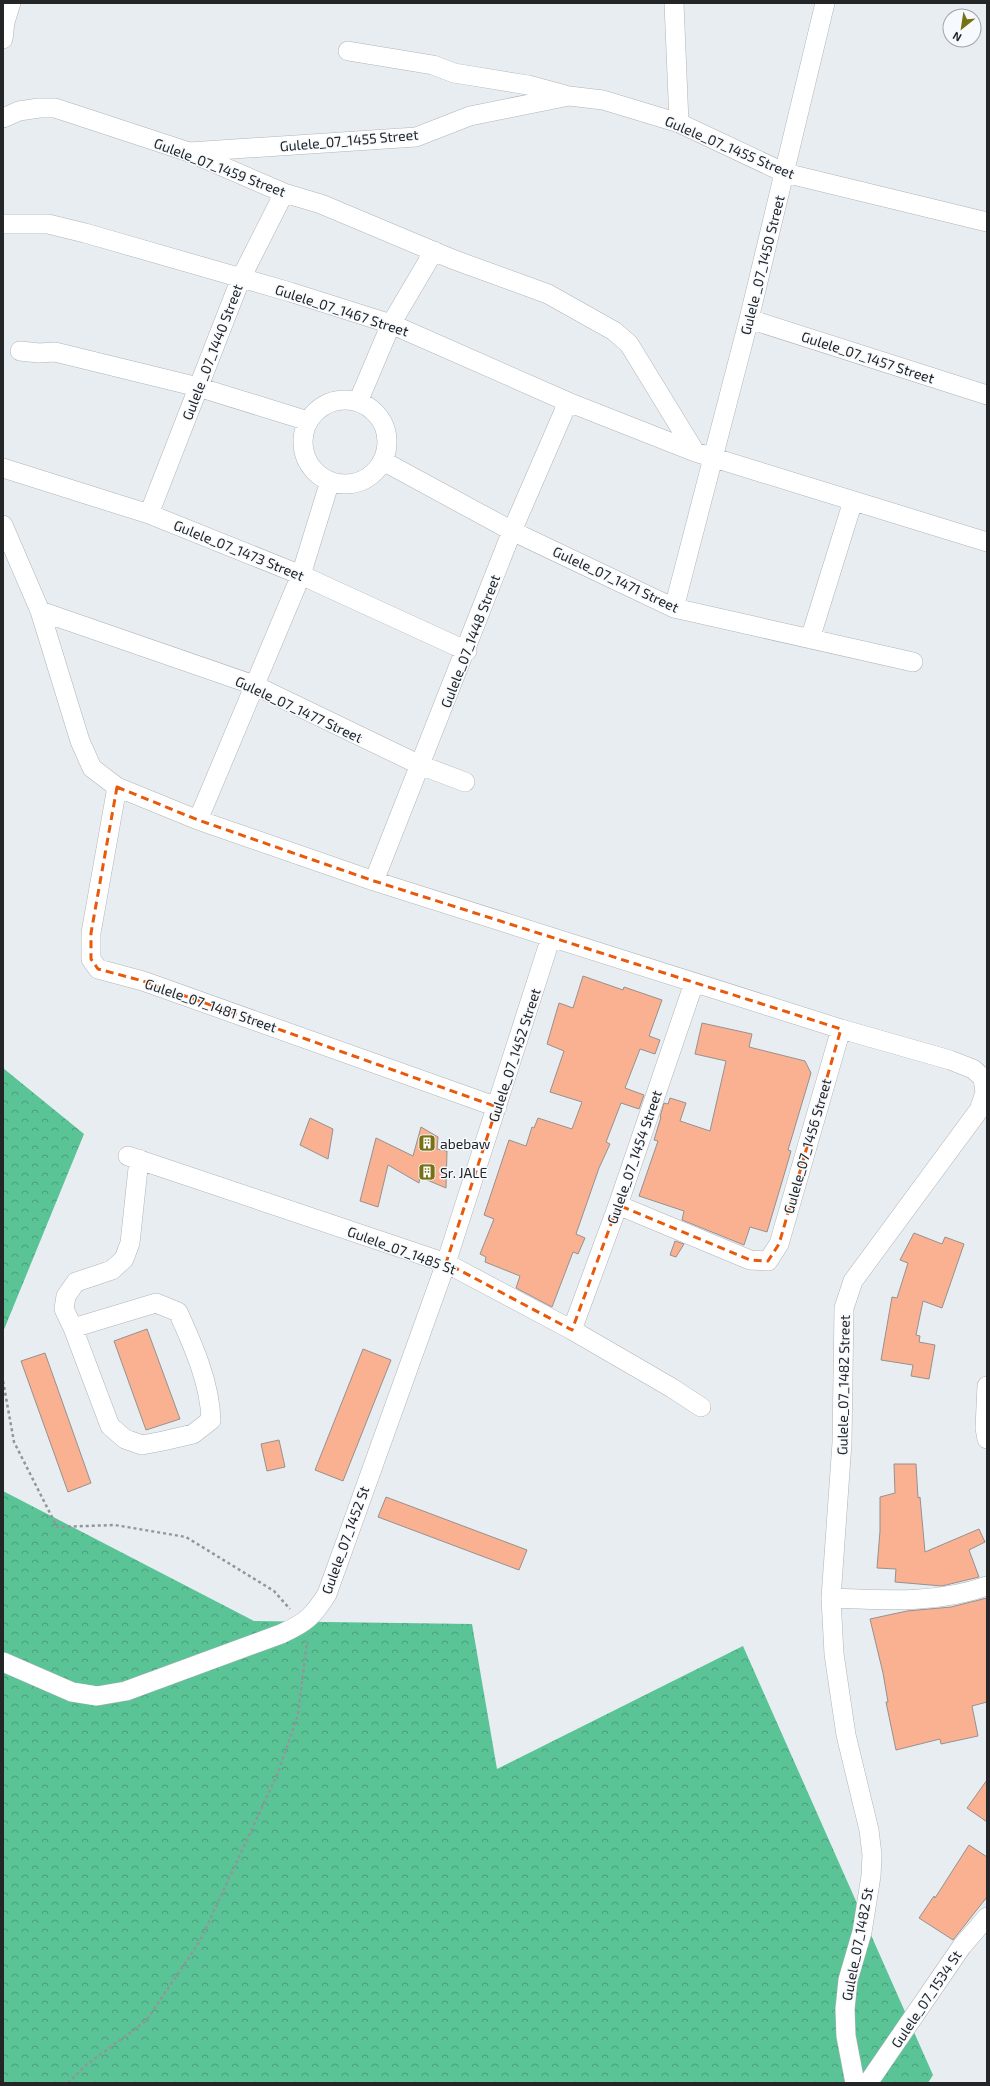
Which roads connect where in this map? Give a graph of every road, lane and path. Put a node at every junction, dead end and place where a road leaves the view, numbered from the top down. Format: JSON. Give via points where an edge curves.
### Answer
{"nodes":[{"id":1,"x":11,"y":3,"type":"edge"},
{"id":2,"x":674,"y":3,"type":"edge"},
{"id":3,"x":825,"y":3,"type":"edge"},
{"id":4,"x":3,"y":39,"type":"edge"},
{"id":5,"x":348,"y":51,"type":"dead end"},
{"id":6,"x":568,"y":96,"type":"junction"},
{"id":7,"x":3,"y":118,"type":"edge"},
{"id":8,"x":679,"y":123,"type":"junction"},
{"id":9,"x":189,"y":152,"type":"junction"},
{"id":10,"x":785,"y":173,"type":"junction"},
{"id":11,"x":284,"y":193,"type":"junction"},
{"id":12,"x":987,"y":222,"type":"edge"},
{"id":13,"x":3,"y":224,"type":"edge"},
{"id":14,"x":434,"y":251,"type":"junction"},
{"id":15,"x":241,"y":278,"type":"junction"},
{"id":16,"x":749,"y":319,"type":"junction"},
{"id":17,"x":391,"y":324,"type":"junction"},
{"id":18,"x":20,"y":351,"type":"dead end"},
{"id":19,"x":198,"y":387,"type":"junction"},
{"id":20,"x":987,"y":395,"type":"edge"},
{"id":21,"x":358,"y":402,"type":"junction"},
{"id":22,"x":568,"y":402,"type":"junction"},
{"id":23,"x":308,"y":421,"type":"junction"},
{"id":24,"x":695,"y":452,"type":"junction"},
{"id":25,"x":713,"y":457,"type":"junction"},
{"id":26,"x":383,"y":461,"type":"junction"},
{"id":27,"x":3,"y":468,"type":"edge"},
{"id":28,"x":330,"y":481,"type":"junction"},
{"id":29,"x":853,"y":500,"type":"junction"},
{"id":30,"x":149,"y":514,"type":"junction"},
{"id":31,"x":3,"y":525,"type":"edge"},
{"id":32,"x":512,"y":531,"type":"junction"},
{"id":33,"x":987,"y":542,"type":"edge"},
{"id":34,"x":301,"y":575,"type":"junction"},
{"id":35,"x":674,"y":608,"type":"junction"},
{"id":36,"x":40,"y":611,"type":"junction"},
{"id":37,"x":810,"y":639,"type":"junction"},
{"id":38,"x":466,"y":651,"type":"junction"},
{"id":39,"x":913,"y":662,"type":"dead end"},
{"id":40,"x":254,"y":685,"type":"junction"},
{"id":41,"x":420,"y":765,"type":"junction"},
{"id":42,"x":465,"y":782,"type":"dead end"},
{"id":43,"x":117,"y":788,"type":"junction"},
{"id":44,"x":198,"y":820,"type":"junction"},
{"id":45,"x":374,"y":881,"type":"junction"},
{"id":46,"x":551,"y":937,"type":"junction"},
{"id":47,"x":694,"y":984,"type":"junction"},
{"id":48,"x":841,"y":1029,"type":"junction"},
{"id":49,"x":985,"y":1076,"type":"edge"},
{"id":50,"x":497,"y":1107,"type":"junction"},
{"id":51,"x":618,"y":1205,"type":"junction"},
{"id":52,"x":446,"y":1263,"type":"junction"},
{"id":53,"x":74,"y":1328,"type":"junction"},
{"id":54,"x":572,"y":1330,"type":"junction"},
{"id":55,"x":3,"y":1381,"type":"edge"},
{"id":56,"x":987,"y":1386,"type":"edge"},
{"id":57,"x":701,"y":1407,"type":"dead end"},
{"id":58,"x":986,"y":1431,"type":"edge"},
{"id":59,"x":987,"y":1586,"type":"edge"},
{"id":60,"x":831,"y":1598,"type":"junction"},
{"id":61,"x":302,"y":1624,"type":"junction"},
{"id":62,"x":3,"y":1662,"type":"edge"},
{"id":63,"x":846,"y":1735,"type":"joint"},
{"id":64,"x":987,"y":1917,"type":"edge"},
{"id":65,"x":68,"y":2083,"type":"edge"},
{"id":66,"x":854,"y":2083,"type":"edge"},
{"id":67,"x":868,"y":2083,"type":"edge"}],
"edges":[{"from":1,"to":4,"type":"street"},
{"from":2,"to":8,"type":"street"},
{"from":3,"to":10,"type":"street","name":"Gulele _07_1450 Street"},
{"from":5,"to":6,"type":"street","via":[[433,65],[454,73],[528,85]]},
{"from":6,"to":8,"type":"street","name":"Gulele_07_1455 Street","via":[[603,100]]},
{"from":6,"to":9,"type":"street","name":"Gulele_07_1455 Street","via":[[470,116],[416,137]]},
{"from":7,"to":9,"type":"street","name":"Gulele_07_1459 Street","via":[[19,111],[55,108]]},
{"from":8,"to":10,"type":"street","name":"Gulele_07_1455 Street"},
{"from":9,"to":11,"type":"street","name":"Gulele_07_1459 Street"},
{"from":10,"to":12,"type":"street","name":"Gulele_07_1455 Street"},
{"from":10,"to":16,"type":"street","name":"Gulele _07_1450 Street"},
{"from":11,"to":14,"type":"street","name":"Gulele_07_1459 Street","via":[[321,204]]},
{"from":11,"to":15,"type":"street","name":"Gulele _07_1440 Street"},
{"from":13,"to":15,"type":"street","name":"Gulele_07_1467 Street","via":[[48,224]]},
{"from":14,"to":17,"type":"street"},
{"from":14,"to":24,"type":"street","name":"Gulele_07_1459 Street","via":[[548,294],[614,331],[629,344]]},
{"from":15,"to":17,"type":"street","name":"Gulele_07_1467 Street"},
{"from":15,"to":19,"type":"street","name":"Gulele _07_1440 Street"},
{"from":16,"to":20,"type":"street","name":"Gulele_07_1457 Street"},
{"from":16,"to":25,"type":"street","name":"Gulele _07_1450 Street"},
{"from":17,"to":21,"type":"street"},
{"from":17,"to":22,"type":"street","name":"Gulele_07_1467 Street"},
{"from":18,"to":19,"type":"street","via":[[55,352]]},
{"from":19,"to":23,"type":"street"},
{"from":19,"to":30,"type":"street","name":"Gulele _07_1440 Street"},
{"from":21,"to":23,"type":"street","via":[[344,400],[330,403],[317,410]]},
{"from":21,"to":26,"type":"street","via":[[371,409],[381,419],[387,447]]},
{"from":22,"to":24,"type":"street","name":"Gulele_07_1467 Street"},
{"from":22,"to":32,"type":"street","name":"Gulele_07_1448 Street"},
{"from":23,"to":28,"type":"street","via":[[303,447],[307,460],[315,471]]},
{"from":24,"to":25,"type":"street","name":"Gulele_07_1467 Street"},
{"from":25,"to":29,"type":"street","name":"Gulele_07_1467 Street"},
{"from":25,"to":35,"type":"street","name":"Gulele _07_1450 Street"},
{"from":26,"to":28,"type":"street","via":[[375,472],[364,480],[352,484]]},
{"from":26,"to":32,"type":"street","name":"Gulele_07_1471 Street"},
{"from":27,"to":30,"type":"street","name":"Gulele_07_1473 Street"},
{"from":28,"to":34,"type":"street"},
{"from":29,"to":33,"type":"street","name":"Gulele_07_1467 Street"},
{"from":29,"to":37,"type":"street"},
{"from":30,"to":34,"type":"street","name":"Gulele_07_1473 Street"},
{"from":31,"to":36,"type":"street"},
{"from":32,"to":35,"type":"street","name":"Gulele_07_1471 Street"},
{"from":32,"to":38,"type":"street","name":"Gulele_07_1448 Street"},
{"from":34,"to":38,"type":"street","name":"Gulele_07_1473 Street"},
{"from":34,"to":40,"type":"street"},
{"from":35,"to":37,"type":"street","name":"Gulele_07_1471 Street"},
{"from":36,"to":40,"type":"street","name":"Gulele_07_1477 Street"},
{"from":36,"to":43,"type":"street","via":[[80,741],[92,768]]},
{"from":37,"to":39,"type":"street","name":"Gulele_07_1471 Street"},
{"from":38,"to":41,"type":"street","name":"Gulele_07_1448 Street"},
{"from":40,"to":41,"type":"street","name":"Gulele_07_1477 Street"},
{"from":40,"to":44,"type":"street"},
{"from":41,"to":42,"type":"street","name":"Gulele_07_1477 Street"},
{"from":41,"to":45,"type":"street","name":"Gulele_07_1448 Street"},
{"from":43,"to":44,"type":"street"},
{"from":43,"to":50,"type":"street","name":"Gulele_07_1481 Street","via":[[91,934],[91,959],[98,969],[143,981]]},
{"from":44,"to":45,"type":"street"},
{"from":45,"to":46,"type":"street"},
{"from":46,"to":47,"type":"street"},
{"from":46,"to":50,"type":"street","name":"Gulele_07_1452 Street"},
{"from":47,"to":48,"type":"street"},
{"from":47,"to":51,"type":"street","name":"Gulele_07_1454 Street"},
{"from":48,"to":49,"type":"street","via":[[950,1060]]},
{"from":48,"to":51,"type":"street","name":"Gulele_07_1456 Street","via":[[779,1244],[768,1261],[750,1260]]},
{"from":49,"to":60,"type":"street","name":"Gulele_07_1482 Street","via":[[985,1093],[979,1110],[853,1281],[844,1308],[842,1443]]},
{"from":50,"to":52,"type":"street","name":"Gulele_07_1452 Street"},
{"from":51,"to":54,"type":"street","name":"Gulele_07_1454 Street"},
{"from":52,"to":53,"type":"street","name":"Gulele_07_1485 St","via":[[133,1157],[130,1243],[124,1259],[112,1270],[76,1282],[66,1296],[64,1309]]},
{"from":52,"to":54,"type":"street","name":"Gulele_07_1485 St"},
{"from":52,"to":61,"type":"street","name":"Gulele_07_1452 St","via":[[327,1594],[318,1608]]},
{"from":53,"to":53,"type":"street","via":[[110,1426],[125,1439],[142,1445],[163,1441],[193,1434],[211,1420],[210,1399],[188,1333],[178,1312],[156,1303]]},
{"from":54,"to":57,"type":"street","name":"Gulele_07_1485 St"},
{"from":55,"to":61,"type":"path","via":[[14,1442],[57,1527],[115,1525],[186,1537],[274,1591]]},
{"from":56,"to":58,"type":"street"},
{"from":59,"to":60,"type":"street","via":[[970,1592],[917,1600]]},
{"from":60,"to":63,"type":"street","name":"Gulele_07_1482 Street","via":[[834,1654]]},
{"from":61,"to":62,"type":"street","name":"Gulele_07_1452 St","via":[[126,1691],[97,1696],[72,1692]]},
{"from":61,"to":65,"type":"path","via":[[308,1644],[298,1715],[277,1775],[200,1941],[146,2021],[86,2065]]},
{"from":63,"to":66,"type":"street","name":"Gulele_07_1482 St","via":[[869,1830],[872,1855],[862,1932],[848,1980],[845,2009],[846,2036]]},
{"from":64,"to":67,"type":"street","name":"Gulele_07_1534 St","via":[[962,1946]]}]}
